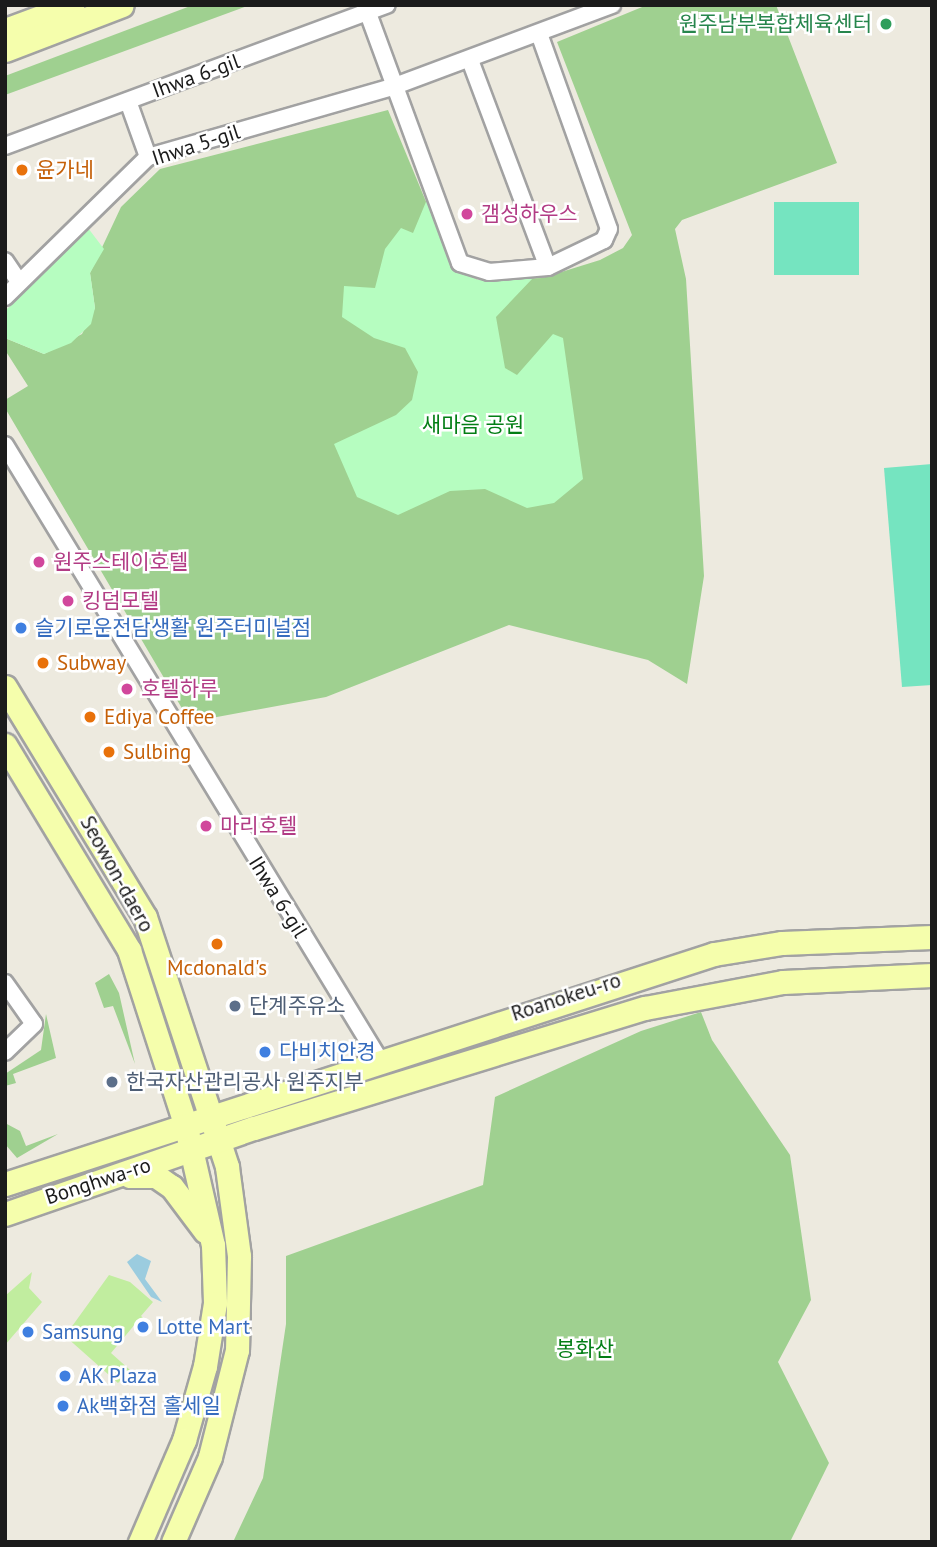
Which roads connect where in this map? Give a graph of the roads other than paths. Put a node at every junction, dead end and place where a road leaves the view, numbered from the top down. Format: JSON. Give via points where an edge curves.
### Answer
{"nodes":[{"id":1,"x":73,"y":5,"type":"edge"},
{"id":2,"x":122,"y":5,"type":"edge"},
{"id":3,"x":387,"y":5,"type":"edge"},
{"id":4,"x":612,"y":5,"type":"edge"},
{"id":5,"x":366,"y":9,"type":"edge"},
{"id":6,"x":5,"y":30,"type":"edge"},
{"id":7,"x":539,"y":33,"type":"junction"},
{"id":8,"x":5,"y":50,"type":"edge"},
{"id":9,"x":470,"y":60,"type":"junction"},
{"id":10,"x":395,"y":86,"type":"junction"},
{"id":11,"x":128,"y":101,"type":"junction"},
{"id":12,"x":5,"y":146,"type":"edge"},
{"id":13,"x":148,"y":157,"type":"junction"},
{"id":14,"x":5,"y":261,"type":"edge"},
{"id":15,"x":548,"y":267,"type":"junction"},
{"id":16,"x":19,"y":282,"type":"junction"},
{"id":17,"x":5,"y":297,"type":"edge"},
{"id":18,"x":5,"y":445,"type":"edge"},
{"id":19,"x":5,"y":687,"type":"edge"},
{"id":20,"x":6,"y":747,"type":"edge"},
{"id":21,"x":932,"y":937,"type":"edge"},
{"id":22,"x":932,"y":975,"type":"edge"},
{"id":23,"x":5,"y":983,"type":"edge"},
{"id":24,"x":568,"y":997,"type":"junction"},
{"id":25,"x":581,"y":1025,"type":"junction"},
{"id":26,"x":5,"y":1052,"type":"edge"},
{"id":27,"x":379,"y":1059,"type":"junction"},
{"id":28,"x":213,"y":1114,"type":"junction"},
{"id":29,"x":185,"y":1124,"type":"junction"},
{"id":30,"x":221,"y":1141,"type":"junction"},
{"id":31,"x":192,"y":1150,"type":"junction"},
{"id":32,"x":99,"y":1182,"type":"junction"},
{"id":33,"x":5,"y":1184,"type":"edge"},
{"id":34,"x":5,"y":1214,"type":"edge"},
{"id":35,"x":213,"y":1245,"type":"junction"},
{"id":36,"x":140,"y":1542,"type":"edge"},
{"id":37,"x":173,"y":1542,"type":"edge"}],
"edges":[{"from":1,"to":6,"type":"street"},
{"from":2,"to":8,"type":"street"},
{"from":3,"to":5,"type":"street","name":"Ihwa 6-gil"},
{"from":4,"to":7,"type":"street","name":"Ihwa 5-gil"},
{"from":5,"to":10,"type":"street"},
{"from":5,"to":11,"type":"street","name":"Ihwa 6-gil"},
{"from":7,"to":9,"type":"street","name":"Ihwa 5-gil"},
{"from":7,"to":15,"type":"street","via":[[609,219],[604,240]]},
{"from":9,"to":10,"type":"street","name":"Ihwa 5-gil"},
{"from":9,"to":15,"type":"street"},
{"from":10,"to":13,"type":"street","name":"Ihwa 5-gil"},
{"from":10,"to":15,"type":"street","via":[[460,263],[501,273]]},
{"from":11,"to":12,"type":"street","name":"Ihwa 6-gil"},
{"from":11,"to":13,"type":"street"},
{"from":13,"to":16,"type":"street","name":"Ihwa 5-gil"},
{"from":14,"to":16,"type":"street"},
{"from":16,"to":17,"type":"street","name":"Ihwa 5-gil"},
{"from":18,"to":27,"type":"street","name":"Ihwa 6-gil"},
{"from":19,"to":28,"type":"street","name":"Seowon-daero","via":[[145,916]]},
{"from":20,"to":29,"type":"street","name":"Seowon-daero","via":[[129,950]]},
{"from":21,"to":24,"type":"street","name":"Roanokeu-ro","via":[[714,954]]},
{"from":22,"to":25,"type":"street","name":"Roanokeu-ro","via":[[744,987]]},
{"from":23,"to":26,"type":"street","via":[[34,1024]]},
{"from":24,"to":25,"type":"street"},
{"from":24,"to":27,"type":"street","name":"Roanokeu-ro"},
{"from":25,"to":30,"type":"street","name":"Roanokeu-ro"},
{"from":27,"to":28,"type":"street","name":"Roanokeu-ro"},
{"from":28,"to":29,"type":"street","name":"Bonghwa-ro"},
{"from":28,"to":30,"type":"street","name":"Seowon-daero"},
{"from":29,"to":31,"type":"street","name":"Seowon-daero"},
{"from":29,"to":33,"type":"street","name":"Bonghwa-ro"},
{"from":30,"to":31,"type":"street","name":"Roanokeu-ro"},
{"from":30,"to":37,"type":"street","via":[[239,1256],[237,1350],[210,1457]]},
{"from":31,"to":32,"type":"street","name":"Bonghwa-ro"},
{"from":31,"to":35,"type":"street"},
{"from":32,"to":34,"type":"street","name":"Bonghwa-ro"},
{"from":32,"to":35,"type":"street","via":[[156,1176],[183,1196]]},
{"from":35,"to":36,"type":"street","via":[[215,1303],[205,1366],[184,1440]]}]}
